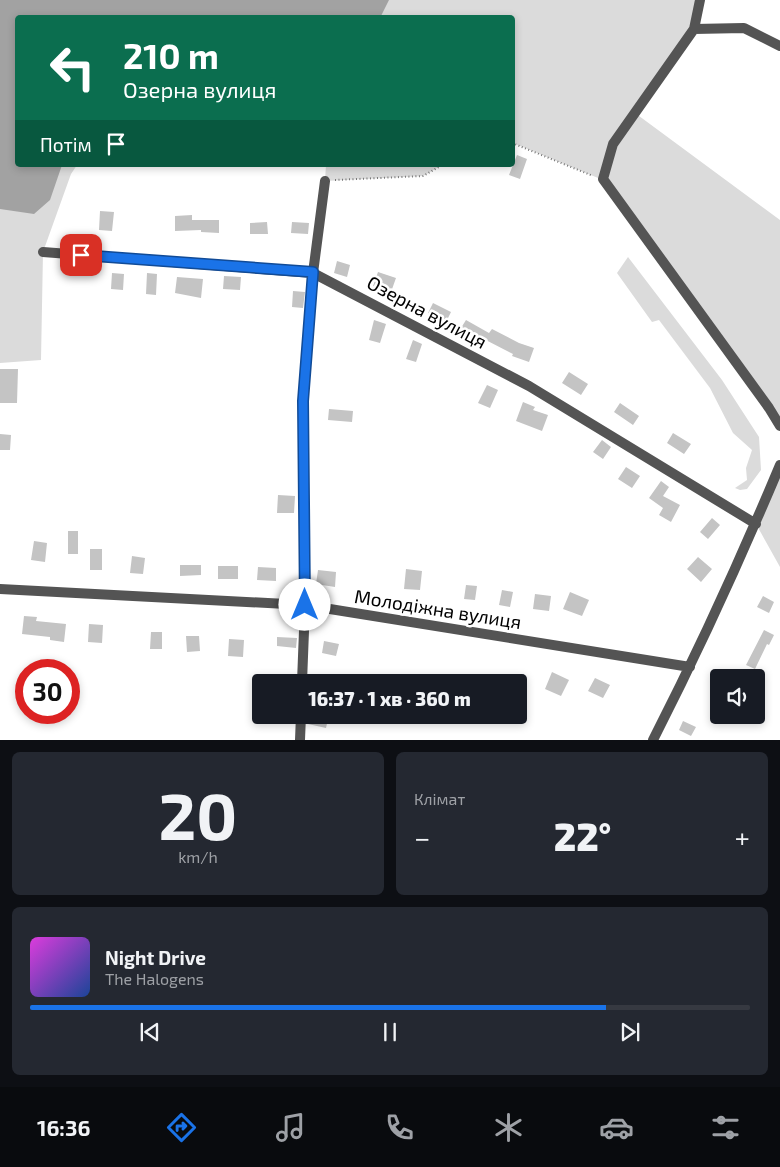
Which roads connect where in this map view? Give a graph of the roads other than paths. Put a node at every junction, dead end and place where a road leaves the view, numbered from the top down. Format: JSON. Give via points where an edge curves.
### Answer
{"nodes":[{"id":1,"x":700,"y":0,"type":"edge"},
{"id":2,"x":694,"y":29,"type":"junction"},
{"id":3,"x":780,"y":46,"type":"edge"},
{"id":4,"x":325,"y":180,"type":"road end"},
{"id":5,"x":43,"y":252,"type":"dead end"},
{"id":6,"x":313,"y":272,"type":"junction"},
{"id":7,"x":780,"y":426,"type":"edge"},
{"id":8,"x":780,"y":466,"type":"edge"},
{"id":9,"x":756,"y":524,"type":"junction"},
{"id":10,"x":0,"y":589,"type":"edge"},
{"id":11,"x":305,"y":605,"type":"junction"},
{"id":12,"x":690,"y":667,"type":"junction"},
{"id":13,"x":302,"y":674,"type":"edge"},
{"id":14,"x":301,"y":724,"type":"edge"},
{"id":15,"x":300,"y":740,"type":"edge"},
{"id":16,"x":654,"y":740,"type":"edge"}],
"edges":[{"from":1,"to":2,"type":"street"},
{"from":2,"to":3,"type":"street","via":[[744,28]]},
{"from":2,"to":7,"type":"street","via":[[613,144],[603,180]]},
{"from":4,"to":6,"type":"street"},
{"from":5,"to":6,"type":"street","name":"Озерна вулиця"},
{"from":6,"to":9,"type":"street","name":"Озерна вулиця","via":[[529,386]]},
{"from":6,"to":11,"type":"street","via":[[303,401]]},
{"from":8,"to":9,"type":"street"},
{"from":9,"to":12,"type":"street"},
{"from":10,"to":11,"type":"street","name":"Молодіжна вулиця"},
{"from":11,"to":12,"type":"street","name":"Молодіжна вулиця"},
{"from":11,"to":13,"type":"street"},
{"from":12,"to":16,"type":"street"},
{"from":14,"to":15,"type":"street"}]}
